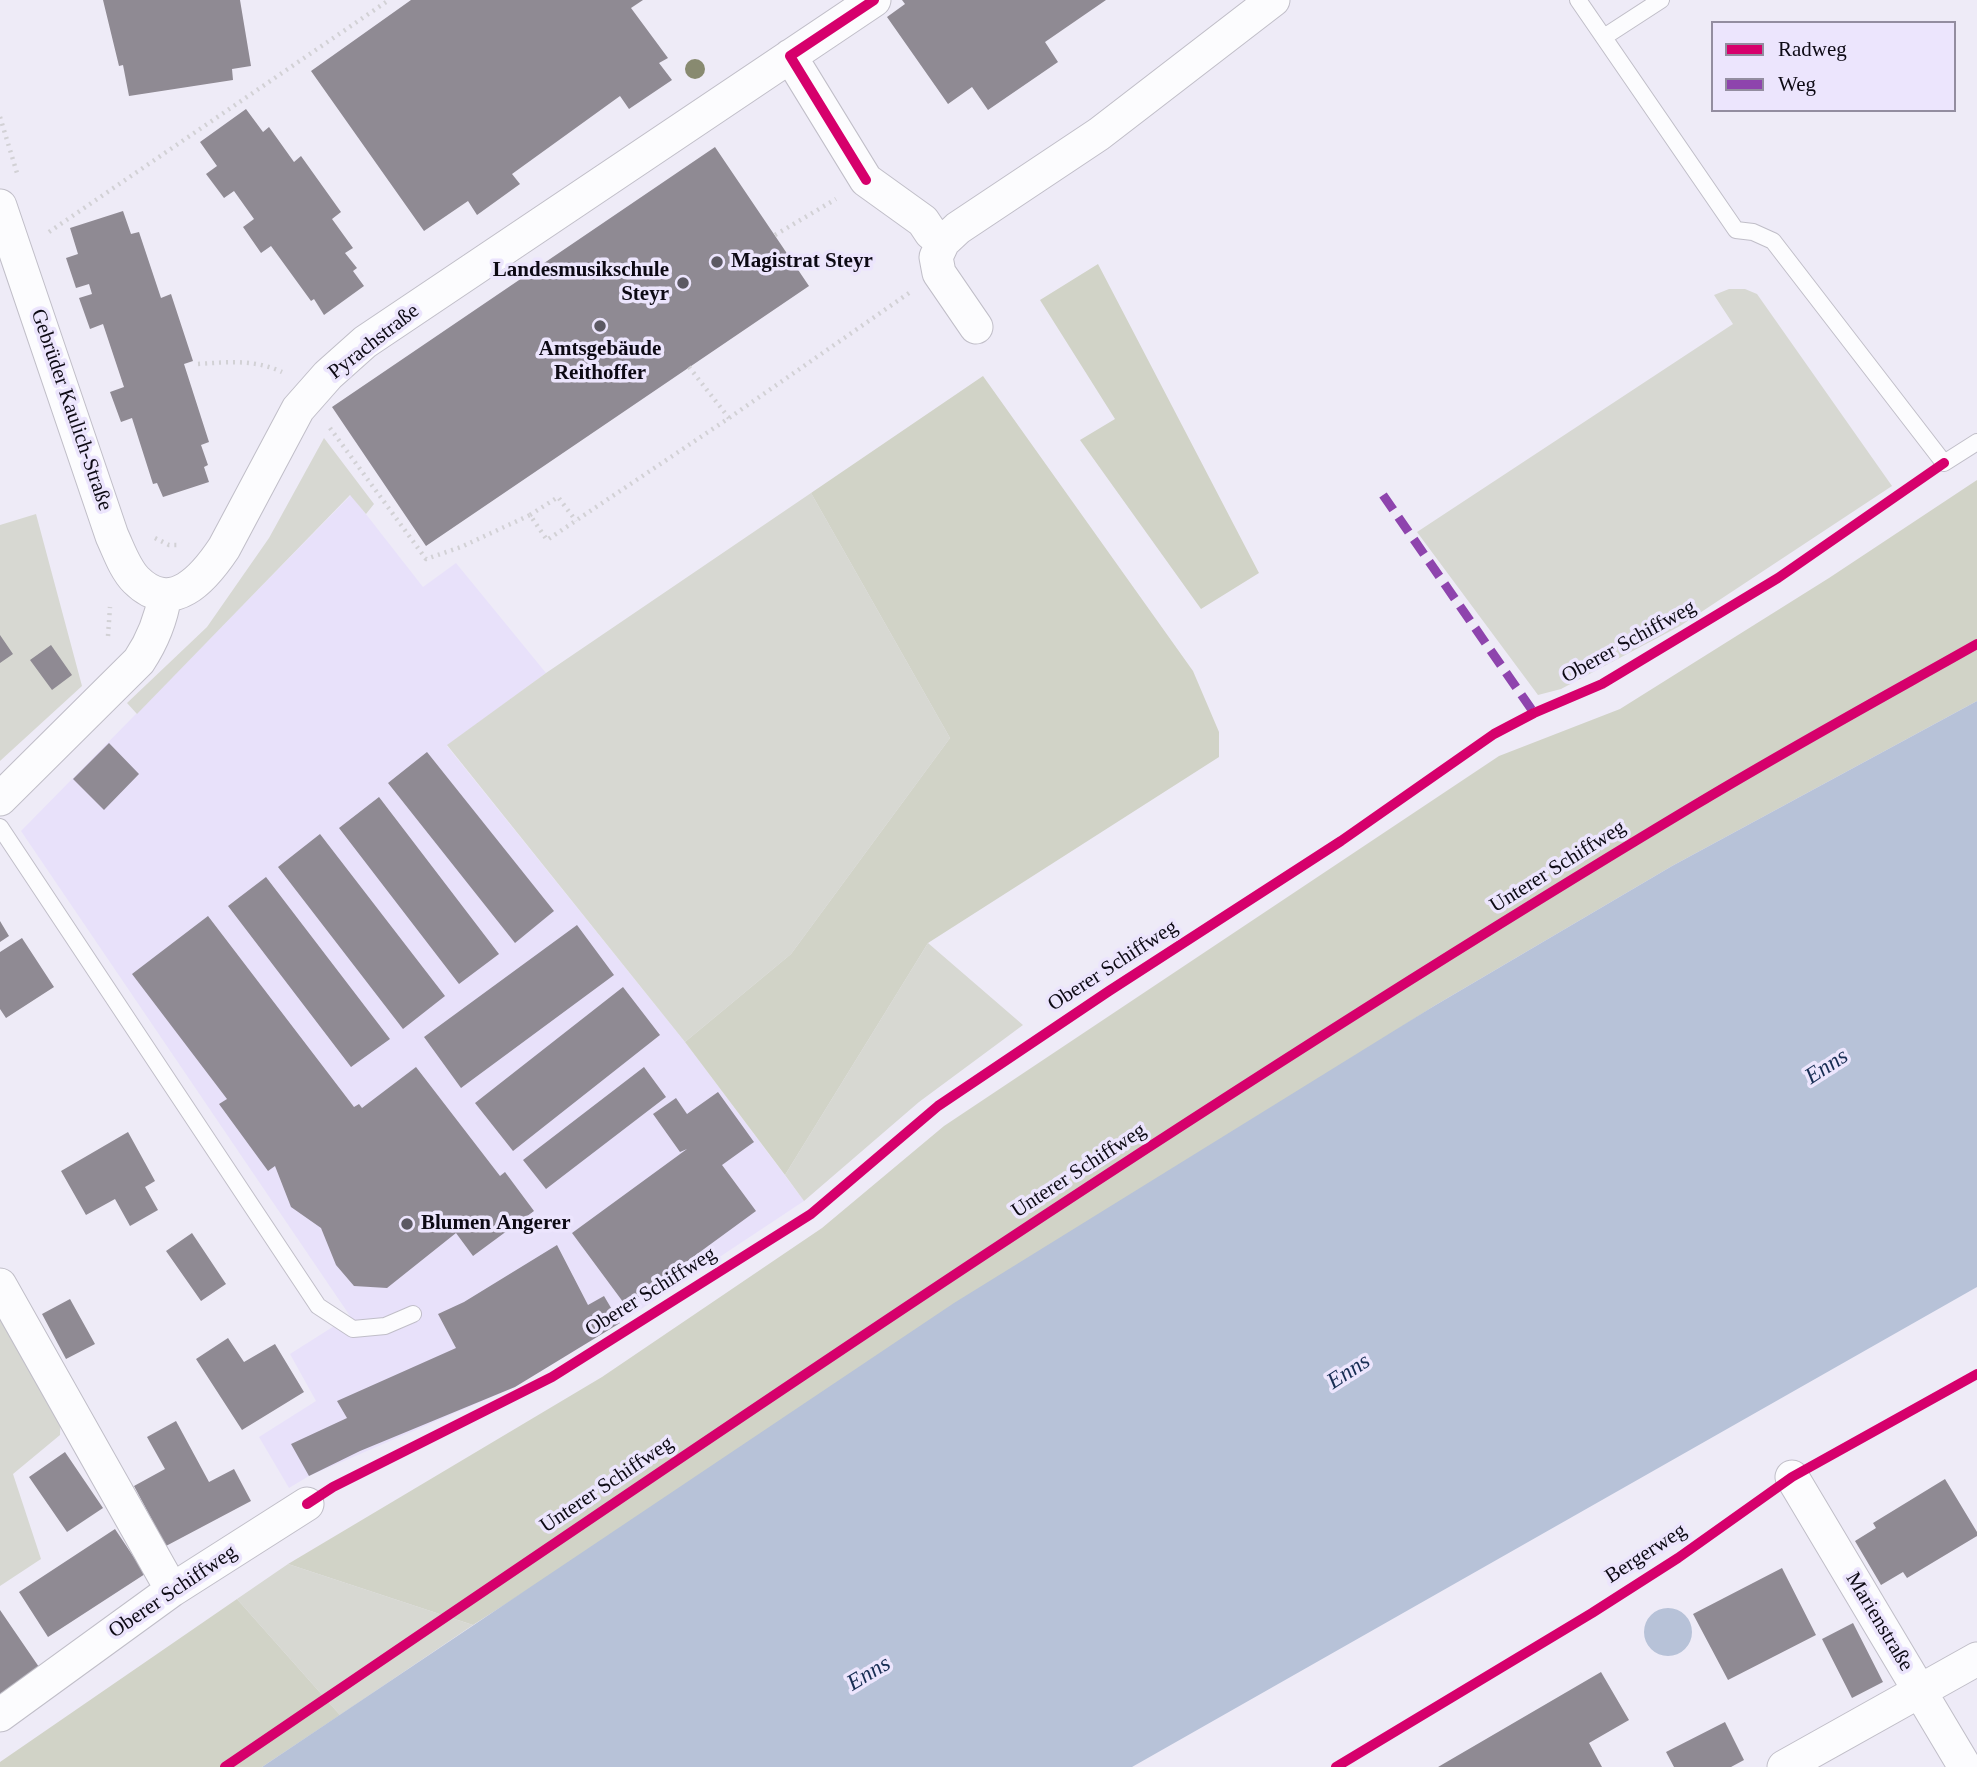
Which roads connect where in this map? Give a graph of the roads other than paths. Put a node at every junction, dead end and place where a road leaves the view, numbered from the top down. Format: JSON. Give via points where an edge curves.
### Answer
{"nodes":[{"id":1,"x":874,"y":0,"type":"edge"},
{"id":2,"x":1273,"y":0,"type":"edge"},
{"id":3,"x":1578,"y":0,"type":"edge"},
{"id":4,"x":1661,"y":0,"type":"edge"},
{"id":5,"x":1604,"y":37,"type":"junction"},
{"id":6,"x":790,"y":56,"type":"junction"},
{"id":7,"x":9,"y":193,"type":"edge"},
{"id":8,"x":941,"y":257,"type":"junction"},
{"id":9,"x":976,"y":327,"type":"dead end"},
{"id":10,"x":1977,"y":442,"type":"edge"},
{"id":11,"x":165,"y":595,"type":"junction"},
{"id":12,"x":0,"y":799,"type":"edge"},
{"id":13,"x":0,"y":827,"type":"edge"},
{"id":14,"x":0,"y":1285,"type":"edge"},
{"id":15,"x":413,"y":1314,"type":"dead end"},
{"id":16,"x":1792,"y":1477,"type":"dead end"},
{"id":17,"x":307,"y":1504,"type":"dead end"},
{"id":18,"x":172,"y":1590,"type":"junction"},
{"id":19,"x":1977,"y":1660,"type":"edge"},
{"id":20,"x":1922,"y":1692,"type":"junction"},
{"id":21,"x":0,"y":1714,"type":"edge"},
{"id":22,"x":1784,"y":1767,"type":"edge"},
{"id":23,"x":1965,"y":1767,"type":"edge"}],
"edges":[{"from":1,"to":6,"type":"street","name":"Pyrachstraße"},
{"from":2,"to":8,"type":"street","via":[[1100,134],[958,228]]},
{"from":3,"to":5,"type":"lane"},
{"from":4,"to":5,"type":"lane"},
{"from":5,"to":10,"type":"lane","via":[[1736,230],[1773,241],[1944,463]]},
{"from":6,"to":8,"type":"street","via":[[866,180],[923,221]]},
{"from":6,"to":11,"type":"street","name":"Pyrachstraße","via":[[365,342],[298,409],[210,569],[182,592]]},
{"from":7,"to":11,"type":"street","name":"Gebrüder Kaulich-Straße","via":[[113,536],[136,580]]},
{"from":8,"to":9,"type":"street"},
{"from":11,"to":12,"type":"street","via":[[153,640],[139,661]]},
{"from":13,"to":15,"type":"lane","via":[[318,1306],[353,1329],[385,1326]]},
{"from":14,"to":18,"type":"street"},
{"from":16,"to":20,"type":"street","name":"Marienstraße"},
{"from":17,"to":18,"type":"street","name":"Oberer Schiffweg"},
{"from":18,"to":21,"type":"street","name":"Oberer Schiffweg"},
{"from":19,"to":20,"type":"street"},
{"from":20,"to":22,"type":"street"},
{"from":20,"to":23,"type":"street","name":"Marienstraße"}]}
